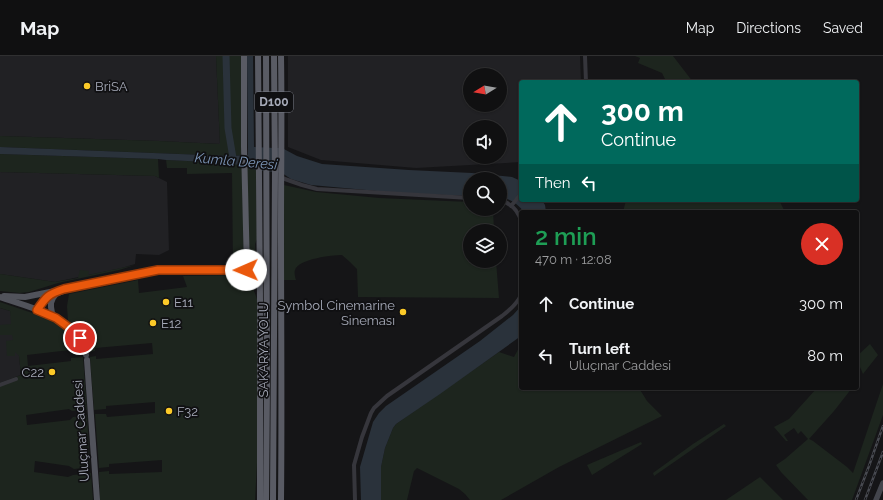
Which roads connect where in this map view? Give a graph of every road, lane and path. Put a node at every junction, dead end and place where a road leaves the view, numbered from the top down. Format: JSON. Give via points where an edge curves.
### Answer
{"nodes":[{"id":1,"x":244,"y":56,"type":"edge"},
{"id":2,"x":258,"y":56,"type":"edge"},
{"id":3,"x":266,"y":56,"type":"edge"},
{"id":4,"x":274,"y":56,"type":"edge"},
{"id":5,"x":281,"y":56,"type":"edge"},
{"id":6,"x":585,"y":56,"type":"edge"},
{"id":7,"x":282,"y":76,"type":"junction"},
{"id":8,"x":258,"y":79,"type":"junction"},
{"id":9,"x":586,"y":80,"type":"edge"},
{"id":10,"x":266,"y":135,"type":"junction"},
{"id":11,"x":275,"y":141,"type":"junction"},
{"id":12,"x":278,"y":148,"type":"junction"},
{"id":13,"x":280,"y":175,"type":"junction"},
{"id":14,"x":519,"y":196,"type":"edge"},
{"id":15,"x":463,"y":198,"type":"edge"},
{"id":16,"x":507,"y":203,"type":"edge"},
{"id":17,"x":512,"y":205,"type":"junction"},
{"id":18,"x":519,"y":216,"type":"edge"},
{"id":19,"x":260,"y":240,"type":"junction"},
{"id":20,"x":246,"y":270,"type":"junction"},
{"id":21,"x":260,"y":283,"type":"junction"},
{"id":22,"x":73,"y":287,"type":"junction"},
{"id":23,"x":64,"y":289,"type":"junction"},
{"id":24,"x":56,"y":294,"type":"junction"},
{"id":25,"x":0,"y":296,"type":"edge"},
{"id":26,"x":519,"y":298,"type":"edge"},
{"id":27,"x":39,"y":311,"type":"junction"},
{"id":28,"x":56,"y":318,"type":"junction"},
{"id":29,"x":16,"y":379,"type":"dead end"},
{"id":30,"x":0,"y":385,"type":"edge"},
{"id":31,"x":883,"y":483,"type":"edge"},
{"id":32,"x":97,"y":500,"type":"edge"},
{"id":33,"x":260,"y":500,"type":"edge"},
{"id":34,"x":266,"y":500,"type":"edge"},
{"id":35,"x":273,"y":500,"type":"edge"},
{"id":36,"x":281,"y":500,"type":"edge"},
{"id":37,"x":355,"y":500,"type":"edge"},
{"id":38,"x":876,"y":500,"type":"edge"}],
"edges":[{"from":1,"to":20,"type":"highway"},
{"from":2,"to":8,"type":"highway"},
{"from":3,"to":10,"type":"highway","number":"D100"},
{"from":4,"to":11,"type":"highway","name":"SAKARYA YOLU","number":"D100"},
{"from":5,"to":7,"type":"highway"},
{"from":6,"to":9,"type":"street"},
{"from":7,"to":11,"type":"highway"},
{"from":7,"to":12,"type":"highway"},
{"from":8,"to":10,"type":"highway"},
{"from":8,"to":19,"type":"highway"},
{"from":10,"to":34,"type":"highway","number":"D100"},
{"from":11,"to":12,"type":"highway","name":"SAKARYA YOLU","number":"D100"},
{"from":12,"to":13,"type":"highway","name":"SAKARYA YOLU","number":"D100"},
{"from":13,"to":15,"type":"street","via":[[317,189]]},
{"from":13,"to":35,"type":"highway","name":"SAKARYA YOLU","number":"D100"},
{"from":13,"to":36,"type":"highway"},
{"from":14,"to":17,"type":"street"},
{"from":16,"to":17,"type":"street"},
{"from":17,"to":18,"type":"street"},
{"from":19,"to":20,"type":"highway","via":[[257,267]]},
{"from":19,"to":21,"type":"highway"},
{"from":20,"to":21,"type":"highway","via":[[254,272]]},
{"from":20,"to":22,"type":"main road","via":[[158,270]]},
{"from":21,"to":33,"type":"highway"},
{"from":22,"to":23,"type":"main road"},
{"from":22,"to":24,"type":"main road"},
{"from":23,"to":25,"type":"main road","via":[[25,297]]},
{"from":23,"to":27,"type":"main road","via":[[48,296]]},
{"from":24,"to":27,"type":"main road"},
{"from":24,"to":28,"type":"main road","via":[[51,303],[52,313]]},
{"from":25,"to":27,"type":"main road","name":"Uluçınar Caddesi"},
{"from":26,"to":37,"type":"street","via":[[506,313],[387,396],[374,408],[356,456]]},
{"from":27,"to":28,"type":"main road","name":"Uluçınar Caddesi"},
{"from":28,"to":32,"type":"main road","name":"Uluçınar Caddesi","via":[[80,338],[86,358]]},
{"from":29,"to":30,"type":"street"},
{"from":31,"to":38,"type":"main road"}]}
